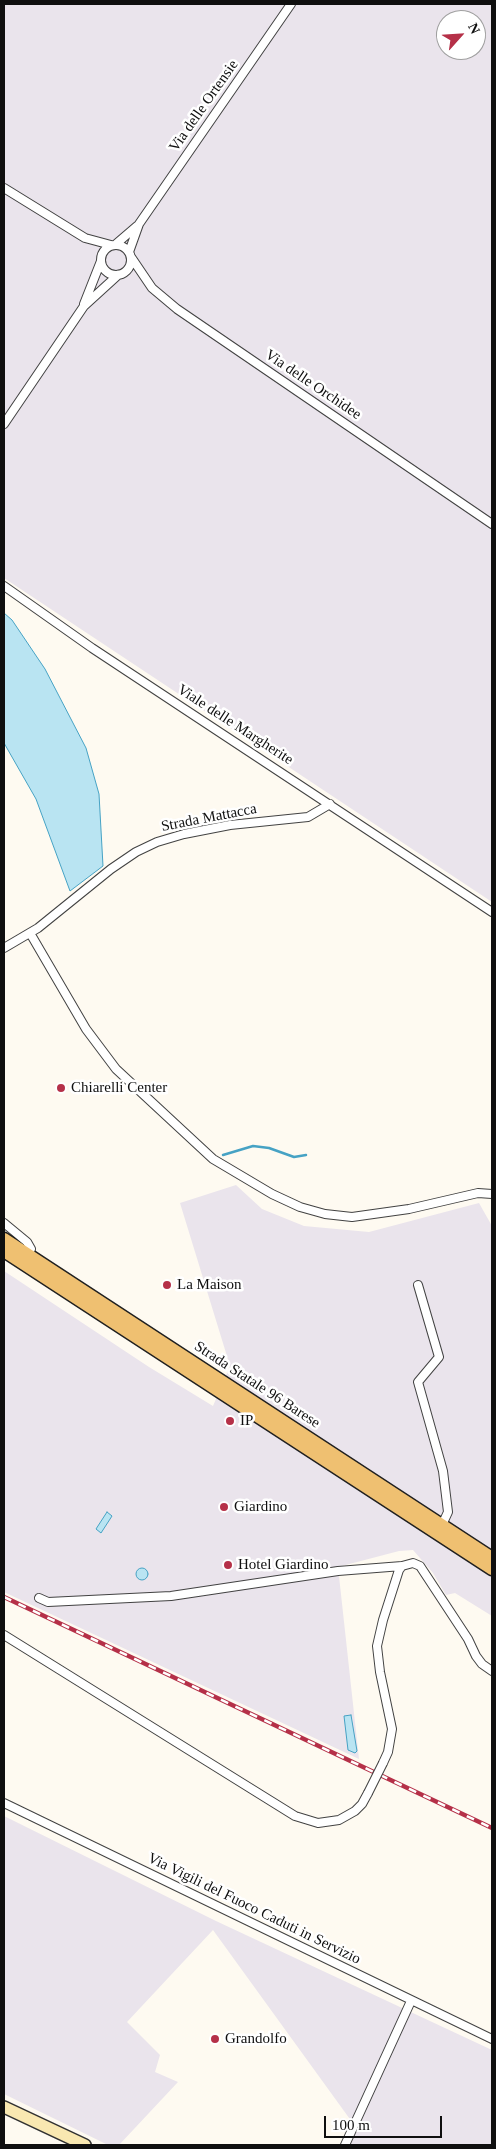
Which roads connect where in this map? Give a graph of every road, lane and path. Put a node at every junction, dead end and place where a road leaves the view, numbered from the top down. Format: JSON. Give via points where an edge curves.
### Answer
{"nodes":[{"id":1,"x":291,"y":4,"type":"edge"},
{"id":2,"x":4,"y":188,"type":"edge"},
{"id":3,"x":139,"y":224,"type":"junction"},
{"id":4,"x":113,"y":245,"type":"junction"},
{"id":5,"x":130,"y":254,"type":"junction"},
{"id":6,"x":101,"y":261,"type":"junction"},
{"id":7,"x":118,"y":275,"type":"junction"},
{"id":8,"x":84,"y":306,"type":"junction"},
{"id":9,"x":4,"y":424,"type":"edge"},
{"id":10,"x":492,"y":524,"type":"edge"},
{"id":11,"x":4,"y":586,"type":"edge"},
{"id":12,"x":330,"y":804,"type":"junction"},
{"id":13,"x":492,"y":912,"type":"edge"},
{"id":14,"x":30,"y":933,"type":"junction"},
{"id":15,"x":4,"y":948,"type":"edge"},
{"id":16,"x":492,"y":1194,"type":"edge"},
{"id":17,"x":4,"y":1223,"type":"edge"},
{"id":18,"x":4,"y":1239,"type":"edge"},
{"id":19,"x":4,"y":1251,"type":"edge"},
{"id":20,"x":28,"y":1255,"type":"junction"},
{"id":21,"x":418,"y":1285,"type":"dead end"},
{"id":22,"x":442,"y":1525,"type":"junction"},
{"id":23,"x":492,"y":1558,"type":"edge"},
{"id":24,"x":402,"y":1566,"type":"junction"},
{"id":25,"x":492,"y":1569,"type":"edge"},
{"id":26,"x":39,"y":1598,"type":"dead end"},
{"id":27,"x":4,"y":1635,"type":"edge"},
{"id":28,"x":492,"y":1671,"type":"edge"},
{"id":29,"x":4,"y":1803,"type":"edge"},
{"id":30,"x":411,"y":2001,"type":"junction"},
{"id":31,"x":492,"y":2039,"type":"edge"},
{"id":32,"x":4,"y":2107,"type":"edge"},
{"id":33,"x":85,"y":2145,"type":"edge"},
{"id":34,"x":345,"y":2145,"type":"edge"}],
"edges":[{"from":1,"to":3,"type":"street","name":"Via delle Ortensie"},
{"from":2,"to":4,"type":"street","name":"Via delle Orchidee","via":[[85,238]]},
{"from":3,"to":4,"type":"street","name":"Via delle Ortensie"},
{"from":3,"to":5,"type":"street","name":"Via delle Ortensie"},
{"from":4,"to":5,"type":"street","name":"Via delle Orchidee","via":[[126,248]]},
{"from":4,"to":6,"type":"street","via":[[103,252]]},
{"from":5,"to":7,"type":"street","via":[[129,267]]},
{"from":5,"to":10,"type":"street","name":"Via delle Orchidee","via":[[152,288],[177,309]]},
{"from":6,"to":7,"type":"street","via":[[104,270]]},
{"from":6,"to":8,"type":"street"},
{"from":7,"to":8,"type":"street"},
{"from":8,"to":9,"type":"street"},
{"from":11,"to":12,"type":"street","name":"Viale delle Margherite","via":[[92,648]]},
{"from":12,"to":13,"type":"street","name":"Viale delle Margherite"},
{"from":12,"to":14,"type":"street","name":"Strada Mattacca","via":[[308,817],[230,825],[157,842],[111,869]]},
{"from":14,"to":15,"type":"street","name":"Strada Mattacca"},
{"from":14,"to":16,"type":"street","via":[[86,1029],[116,1069],[213,1159],[272,1194],[300,1207],[352,1217],[409,1209],[478,1192]]},
{"from":17,"to":20,"type":"street","via":[[27,1242],[31,1249]]},
{"from":18,"to":20,"type":"main road","name":"Strada Statale 96 Barese"},
{"from":19,"to":25,"type":"main road","name":"Strada Statale 96 Barese"},
{"from":20,"to":22,"type":"main road","name":"Strada Statale 96 Barese"},
{"from":21,"to":22,"type":"street","via":[[439,1357],[418,1382],[443,1472],[448,1512]]},
{"from":22,"to":23,"type":"main road","name":"Strada Statale 96 Barese"},
{"from":24,"to":26,"type":"street","via":[[338,1571],[171,1596],[48,1602]]},
{"from":24,"to":27,"type":"street","bridge":true,"via":[[377,1646],[392,1729],[388,1752],[362,1804],[338,1820],[318,1823],[295,1816]]},
{"from":24,"to":28,"type":"street","via":[[413,1563],[420,1566],[476,1656]]},
{"from":29,"to":30,"type":"street","name":"Via Vigili del Fuoco Caduti in Servizio"},
{"from":30,"to":31,"type":"street","name":"Via Vigili del Fuoco Caduti in Servizio"},
{"from":30,"to":34,"type":"street"},
{"from":32,"to":33,"type":"street"}]}
